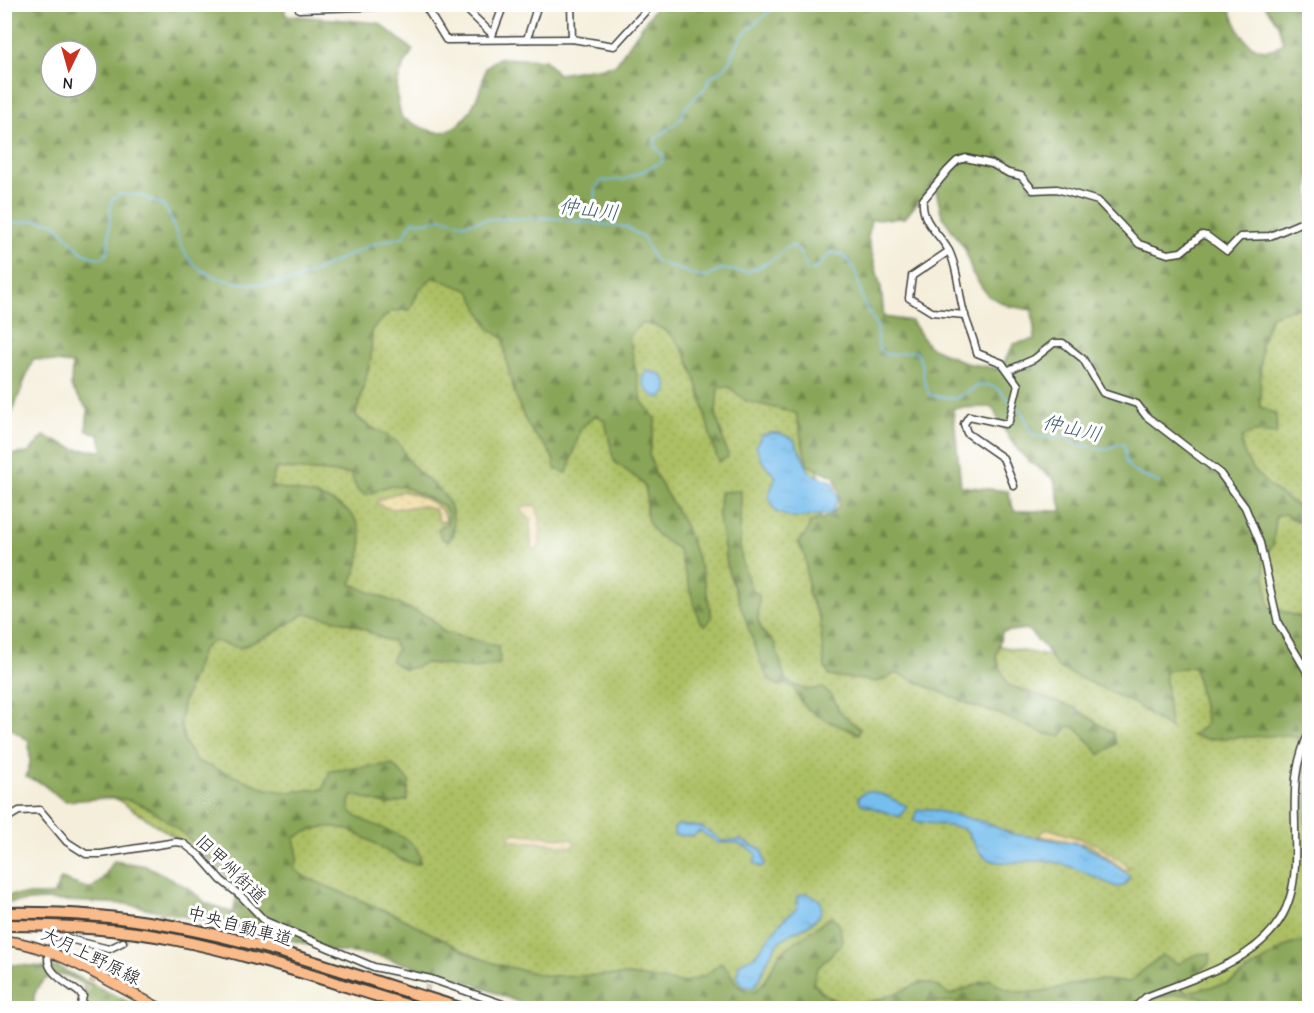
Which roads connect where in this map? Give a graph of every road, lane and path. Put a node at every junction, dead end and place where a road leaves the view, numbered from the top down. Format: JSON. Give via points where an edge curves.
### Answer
{"nodes":[{"id":1,"x":300,"y":4,"type":"edge"},
{"id":2,"x":461,"y":4,"type":"edge"},
{"id":3,"x":504,"y":4,"type":"edge"},
{"id":4,"x":538,"y":4,"type":"edge"},
{"id":5,"x":571,"y":4,"type":"edge"},
{"id":6,"x":652,"y":4,"type":"edge"},
{"id":7,"x":352,"y":5,"type":"edge"},
{"id":8,"x":383,"y":5,"type":"edge"},
{"id":9,"x":425,"y":5,"type":"edge"},
{"id":10,"x":492,"y":36,"type":"junction"},
{"id":11,"x":527,"y":39,"type":"junction"},
{"id":12,"x":572,"y":39,"type":"junction"},
{"id":13,"x":1310,"y":219,"type":"edge"},
{"id":14,"x":949,"y":251,"type":"junction"},
{"id":15,"x":965,"y":315,"type":"junction"},
{"id":16,"x":1010,"y":370,"type":"junction"},
{"id":17,"x":1014,"y":486,"type":"dead end"},
{"id":18,"x":1310,"y":676,"type":"edge"},
{"id":19,"x":1310,"y":731,"type":"edge"},
{"id":20,"x":4,"y":820,"type":"edge"},
{"id":21,"x":4,"y":913,"type":"edge"},
{"id":22,"x":4,"y":926,"type":"edge"},
{"id":23,"x":4,"y":940,"type":"edge"},
{"id":24,"x":123,"y":942,"type":"tunnel mouth"},
{"id":25,"x":49,"y":952,"type":"junction"},
{"id":26,"x":80,"y":1008,"type":"edge"},
{"id":27,"x":160,"y":1008,"type":"edge"},
{"id":28,"x":417,"y":1008,"type":"edge"},
{"id":29,"x":460,"y":1008,"type":"edge"},
{"id":30,"x":514,"y":1008,"type":"edge"},
{"id":31,"x":1134,"y":1008,"type":"edge"}],
"edges":[{"from":1,"to":7,"type":"street","via":[[299,9]]},
{"from":2,"to":10,"type":"street"},
{"from":3,"to":10,"type":"street"},
{"from":4,"to":11,"type":"street"},
{"from":5,"to":12,"type":"street"},
{"from":6,"to":12,"type":"street","via":[[614,46]]},
{"from":7,"to":8,"type":"street"},
{"from":8,"to":9,"type":"street"},
{"from":9,"to":10,"type":"street","via":[[446,40]]},
{"from":10,"to":11,"type":"street"},
{"from":11,"to":12,"type":"street"},
{"from":13,"to":14,"type":"street","via":[[1270,236],[1240,237],[1227,251],[1202,235],[1181,252],[1168,254],[1138,244],[1098,201],[1057,189],[1033,190],[1021,176],[966,158],[957,161],[923,200],[931,229]]},
{"from":14,"to":15,"type":"street"},
{"from":14,"to":15,"type":"street","via":[[912,276],[909,298],[932,312]]},
{"from":15,"to":16,"type":"street","via":[[977,353],[997,359]]},
{"from":16,"to":17,"type":"street","via":[[1018,385],[1009,421],[1000,424],[969,416],[964,424],[967,433],[1003,458]]},
{"from":16,"to":18,"type":"street","via":[[1054,343],[1063,343],[1083,359],[1103,393],[1137,404],[1146,416],[1219,472],[1256,529],[1278,623]]},
{"from":19,"to":31,"type":"street","via":[[1294,776],[1291,897],[1278,923],[1244,954],[1146,997]]},
{"from":20,"to":30,"type":"street","name":"旧甲州街道","via":[[19,811],[40,810],[67,843],[93,855],[183,843],[200,855],[264,921],[374,968]]},
{"from":21,"to":29,"type":"highway","name":"中央自動車道","via":[[106,917],[174,926],[270,950]]},
{"from":22,"to":28,"type":"highway","name":"中央自動車道","via":[[105,929],[172,939]]},
{"from":23,"to":25,"type":"main road","name":"大月上野原線"},
{"from":24,"to":25,"type":"street","via":[[109,949],[69,939],[55,943]]},
{"from":25,"to":26,"type":"street","via":[[52,971],[83,996]]},
{"from":25,"to":27,"type":"main road","name":"大月上野原線"}]}
